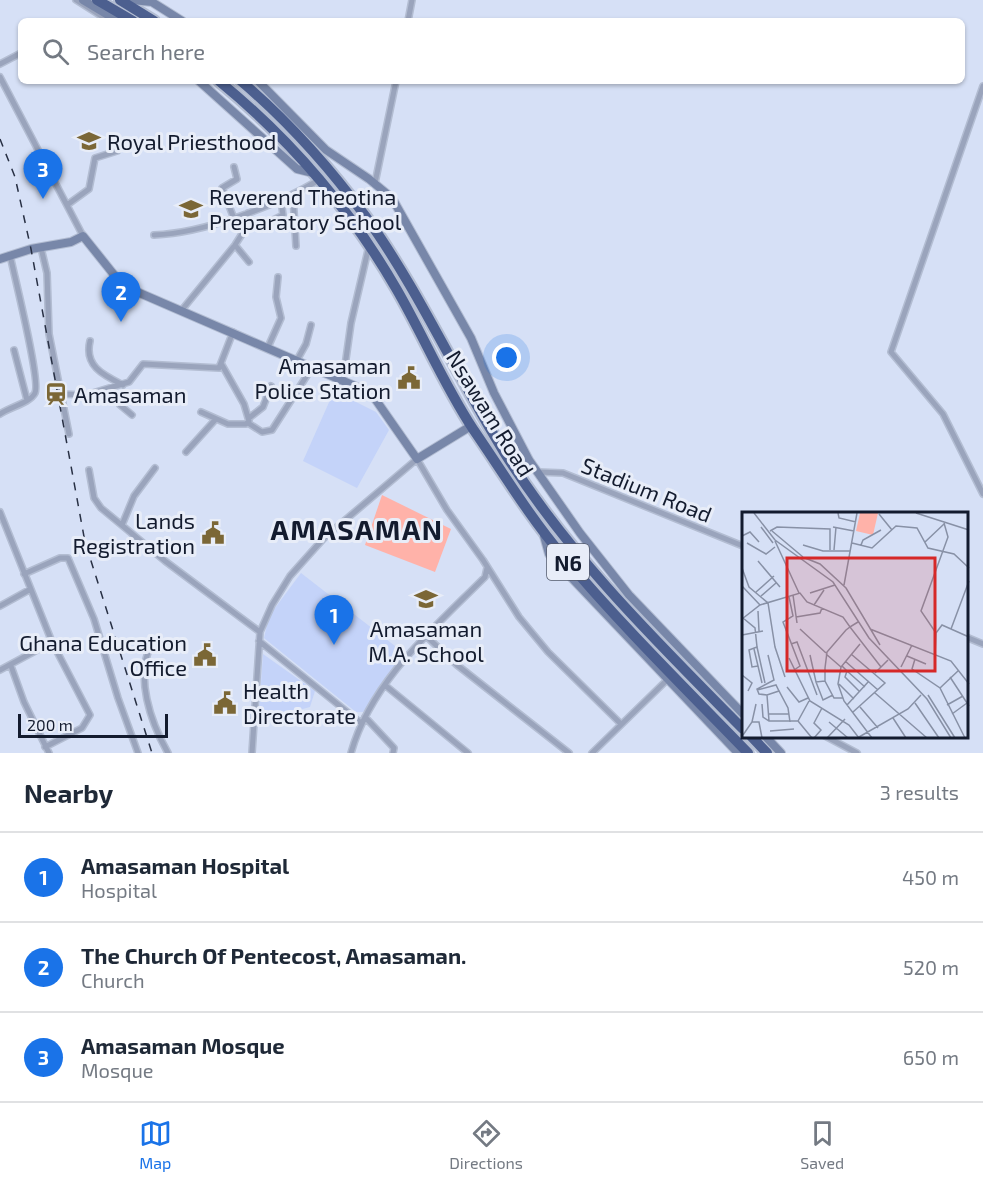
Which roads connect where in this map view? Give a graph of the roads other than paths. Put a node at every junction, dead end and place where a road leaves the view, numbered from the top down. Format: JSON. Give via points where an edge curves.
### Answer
{"nodes":[{"id":1,"x":76,"y":0,"type":"edge"},
{"id":2,"x":83,"y":0,"type":"edge"},
{"id":3,"x":98,"y":0,"type":"edge"},
{"id":4,"x":120,"y":0,"type":"edge"},
{"id":5,"x":132,"y":0,"type":"edge"},
{"id":6,"x":412,"y":0,"type":"edge"},
{"id":7,"x":104,"y":18,"type":"edge"},
{"id":8,"x":113,"y":18,"type":"edge"},
{"id":9,"x":128,"y":18,"type":"edge"},
{"id":10,"x":149,"y":18,"type":"edge"},
{"id":11,"x":177,"y":18,"type":"edge"},
{"id":12,"x":409,"y":18,"type":"edge"},
{"id":13,"x":18,"y":55,"type":"edge"},
{"id":14,"x":0,"y":64,"type":"edge"},
{"id":15,"x":0,"y":77,"type":"edge"},
{"id":16,"x":202,"y":84,"type":"edge"},
{"id":17,"x":222,"y":84,"type":"edge"},
{"id":18,"x":244,"y":84,"type":"edge"},
{"id":19,"x":261,"y":84,"type":"edge"},
{"id":20,"x":395,"y":84,"type":"edge"},
{"id":21,"x":983,"y":86,"type":"edge"},
{"id":22,"x":117,"y":151,"type":"dead end"},
{"id":23,"x":234,"y":166,"type":"dead end"},
{"id":24,"x":317,"y":176,"type":"junction"},
{"id":25,"x":375,"y":183,"type":"junction"},
{"id":26,"x":293,"y":195,"type":"junction"},
{"id":27,"x":281,"y":200,"type":"junction"},
{"id":28,"x":67,"y":205,"type":"junction"},
{"id":29,"x":248,"y":213,"type":"junction"},
{"id":30,"x":233,"y":216,"type":"junction"},
{"id":31,"x":267,"y":223,"type":"dead end"},
{"id":32,"x":83,"y":236,"type":"junction"},
{"id":33,"x":154,"y":236,"type":"dead end"},
{"id":34,"x":369,"y":244,"type":"junction"},
{"id":35,"x":236,"y":245,"type":"junction"},
{"id":36,"x":296,"y":246,"type":"dead end"},
{"id":37,"x":41,"y":248,"type":"junction"},
{"id":38,"x":10,"y":255,"type":"junction"},
{"id":39,"x":0,"y":259,"type":"edge"},
{"id":40,"x":249,"y":262,"type":"dead end"},
{"id":41,"x":278,"y":277,"type":"dead end"},
{"id":42,"x":181,"y":311,"type":"junction"},
{"id":43,"x":311,"y":325,"type":"dead end"},
{"id":44,"x":233,"y":332,"type":"junction"},
{"id":45,"x":90,"y":341,"type":"dead end"},
{"id":46,"x":268,"y":347,"type":"junction"},
{"id":47,"x":14,"y":350,"type":"dead end"},
{"id":48,"x":297,"y":360,"type":"junction"},
{"id":49,"x":222,"y":365,"type":"junction"},
{"id":50,"x":313,"y":366,"type":"junction"},
{"id":51,"x":343,"y":380,"type":"junction"},
{"id":52,"x":123,"y":385,"type":"junction"},
{"id":53,"x":271,"y":386,"type":"dead end"},
{"id":54,"x":109,"y":389,"type":"junction"},
{"id":55,"x":61,"y":394,"type":"junction"},
{"id":56,"x":27,"y":400,"type":"junction"},
{"id":57,"x":201,"y":412,"type":"dead end"},
{"id":58,"x":0,"y":414,"type":"edge"},
{"id":59,"x":132,"y":415,"type":"dead end"},
{"id":60,"x":215,"y":420,"type":"junction"},
{"id":61,"x":248,"y":420,"type":"junction"},
{"id":62,"x":471,"y":426,"type":"junction"},
{"id":63,"x":69,"y":434,"type":"dead end"},
{"id":64,"x":186,"y":452,"type":"dead end"},
{"id":65,"x":417,"y":459,"type":"junction"},
{"id":66,"x":155,"y":468,"type":"dead end"},
{"id":67,"x":88,"y":470,"type":"dead end"},
{"id":68,"x":537,"y":472,"type":"junction"},
{"id":69,"x":983,"y":494,"type":"edge"},
{"id":70,"x":0,"y":512,"type":"edge"},
{"id":71,"x":122,"y":525,"type":"junction"},
{"id":72,"x":541,"y":529,"type":"junction"},
{"id":73,"x":742,"y":546,"type":"edge"},
{"id":74,"x":487,"y":568,"type":"junction"},
{"id":75,"x":24,"y":574,"type":"junction"},
{"id":76,"x":29,"y":590,"type":"junction"},
{"id":77,"x":0,"y":606,"type":"edge"},
{"id":78,"x":260,"y":632,"type":"junction"},
{"id":79,"x":425,"y":635,"type":"junction"},
{"id":80,"x":968,"y":638,"type":"edge"},
{"id":81,"x":259,"y":641,"type":"junction"},
{"id":82,"x":52,"y":642,"type":"junction"},
{"id":83,"x":152,"y":644,"type":"dead end"},
{"id":84,"x":983,"y":644,"type":"edge"},
{"id":85,"x":11,"y":666,"type":"junction"},
{"id":86,"x":0,"y":670,"type":"edge"},
{"id":87,"x":668,"y":679,"type":"junction"},
{"id":88,"x":386,"y":686,"type":"junction"},
{"id":89,"x":742,"y":713,"type":"edge"},
{"id":90,"x":363,"y":720,"type":"junction"},
{"id":91,"x":620,"y":723,"type":"junction"},
{"id":92,"x":742,"y":728,"type":"edge"},
{"id":93,"x":753,"y":738,"type":"edge"},
{"id":94,"x":767,"y":738,"type":"edge"},
{"id":95,"x":829,"y":738,"type":"edge"},
{"id":96,"x":45,"y":747,"type":"junction"},
{"id":97,"x":396,"y":752,"type":"edge"},
{"id":98,"x":48,"y":753,"type":"edge"},
{"id":99,"x":138,"y":753,"type":"edge"},
{"id":100,"x":168,"y":753,"type":"edge"},
{"id":101,"x":252,"y":753,"type":"edge"},
{"id":102,"x":351,"y":753,"type":"edge"},
{"id":103,"x":468,"y":753,"type":"edge"},
{"id":104,"x":568,"y":753,"type":"edge"},
{"id":105,"x":592,"y":753,"type":"edge"},
{"id":106,"x":738,"y":753,"type":"edge"},
{"id":107,"x":748,"y":753,"type":"edge"},
{"id":108,"x":767,"y":753,"type":"edge"},
{"id":109,"x":781,"y":753,"type":"edge"},
{"id":110,"x":857,"y":753,"type":"edge"}],
"edges":[{"from":1,"to":7,"type":"street"},
{"from":2,"to":8,"type":"main road"},
{"from":3,"to":9,"type":"highway"},
{"from":4,"to":10,"type":"highway"},
{"from":5,"to":11,"type":"main road","via":[[152,2]]},
{"from":6,"to":12,"type":"street"},
{"from":13,"to":14,"type":"street"},
{"from":15,"to":28,"type":"street"},
{"from":16,"to":24,"type":"main road","via":[[297,169]]},
{"from":17,"to":24,"type":"highway","name":"Nsawam Road","number":"N6","via":[[270,126]]},
{"from":18,"to":92,"type":"highway","name":"Nsawam Road","number":"N6","via":[[308,147],[368,219],[504,452],[578,555]]},
{"from":19,"to":25,"type":"main road","via":[[326,150]]},
{"from":20,"to":25,"type":"street"},
{"from":21,"to":69,"type":"street","via":[[891,352],[943,414]]},
{"from":22,"to":28,"type":"street","via":[[95,158],[89,189]]},
{"from":23,"to":30,"type":"street","via":[[237,179],[222,188]]},
{"from":24,"to":26,"type":"street"},
{"from":24,"to":34,"type":"highway","name":"Nsawam Road","number":"N6"},
{"from":25,"to":68,"type":"main road","via":[[392,198],[426,257]]},
{"from":26,"to":27,"type":"street"},
{"from":26,"to":36,"type":"street"},
{"from":27,"to":29,"type":"street"},
{"from":27,"to":31,"type":"street","via":[[283,215]]},
{"from":28,"to":32,"type":"street"},
{"from":29,"to":30,"type":"street"},
{"from":29,"to":35,"type":"street"},
{"from":30,"to":33,"type":"street","via":[[183,233]]},
{"from":32,"to":37,"type":"main road"},
{"from":32,"to":42,"type":"main road","via":[[123,284]]},
{"from":34,"to":51,"type":"street"},
{"from":34,"to":62,"type":"highway","name":"Nsawam Road","number":"N6"},
{"from":35,"to":40,"type":"street"},
{"from":35,"to":42,"type":"street"},
{"from":37,"to":38,"type":"main road"},
{"from":37,"to":55,"type":"street"},
{"from":38,"to":39,"type":"main road"},
{"from":38,"to":56,"type":"street","via":[[35,367],[37,388]]},
{"from":41,"to":46,"type":"street","via":[[276,297],[281,318]]},
{"from":42,"to":44,"type":"main road"},
{"from":43,"to":48,"type":"street"},
{"from":44,"to":46,"type":"main road"},
{"from":44,"to":49,"type":"street"},
{"from":45,"to":52,"type":"street","via":[[93,366]]},
{"from":46,"to":48,"type":"main road"},
{"from":47,"to":56,"type":"street"},
{"from":48,"to":50,"type":"main road"},
{"from":49,"to":52,"type":"street","via":[[215,370],[143,364]]},
{"from":49,"to":61,"type":"street"},
{"from":50,"to":51,"type":"main road"},
{"from":50,"to":61,"type":"street","via":[[272,430],[262,432]]},
{"from":51,"to":65,"type":"main road","via":[[371,393]]},
{"from":52,"to":54,"type":"street"},
{"from":53,"to":61,"type":"street","via":[[263,407]]},
{"from":54,"to":55,"type":"street","via":[[86,395]]},
{"from":54,"to":59,"type":"street"},
{"from":55,"to":63,"type":"street"},
{"from":56,"to":58,"type":"street"},
{"from":57,"to":60,"type":"street"},
{"from":60,"to":61,"type":"street","via":[[228,424]]},
{"from":60,"to":64,"type":"street"},
{"from":62,"to":65,"type":"main road"},
{"from":62,"to":72,"type":"highway","name":"Nsawam Road","number":"N6"},
{"from":65,"to":74,"type":"street"},
{"from":65,"to":78,"type":"street","via":[[324,538],[290,576]]},
{"from":66,"to":71,"type":"street","via":[[134,496]]},
{"from":67,"to":71,"type":"street","via":[[97,504]]},
{"from":68,"to":73,"type":"street","name":"Stadium Road","via":[[563,473]]},
{"from":68,"to":89,"type":"main road","via":[[629,595]]},
{"from":70,"to":75,"type":"street"},
{"from":71,"to":78,"type":"street"},
{"from":72,"to":87,"type":"main road","via":[[549,554]]},
{"from":72,"to":107,"type":"highway","name":"Nsawam Road","number":"N6","via":[[611,611]]},
{"from":74,"to":79,"type":"street","via":[[485,577]]},
{"from":74,"to":91,"type":"street","via":[[519,617],[548,651]]},
{"from":75,"to":76,"type":"street"},
{"from":75,"to":99,"type":"street","via":[[68,558],[89,605]]},
{"from":76,"to":77,"type":"street"},
{"from":76,"to":82,"type":"street"},
{"from":78,"to":81,"type":"street"},
{"from":79,"to":88,"type":"street"},
{"from":79,"to":104,"type":"street"},
{"from":80,"to":84,"type":"street"},
{"from":81,"to":90,"type":"street"},
{"from":81,"to":101,"type":"street"},
{"from":82,"to":85,"type":"street"},
{"from":82,"to":96,"type":"street","via":[[90,716],[82,728]]},
{"from":83,"to":100,"type":"street","via":[[145,657],[147,691],[156,731]]},
{"from":85,"to":86,"type":"street"},
{"from":85,"to":96,"type":"street"},
{"from":87,"to":91,"type":"street"},
{"from":87,"to":106,"type":"main road"},
{"from":88,"to":90,"type":"street"},
{"from":88,"to":103,"type":"street"},
{"from":90,"to":97,"type":"street"},
{"from":90,"to":102,"type":"street"},
{"from":91,"to":105,"type":"street"},
{"from":93,"to":108,"type":"highway"},
{"from":94,"to":109,"type":"main road"},
{"from":95,"to":110,"type":"street"},
{"from":96,"to":98,"type":"street"}]}
